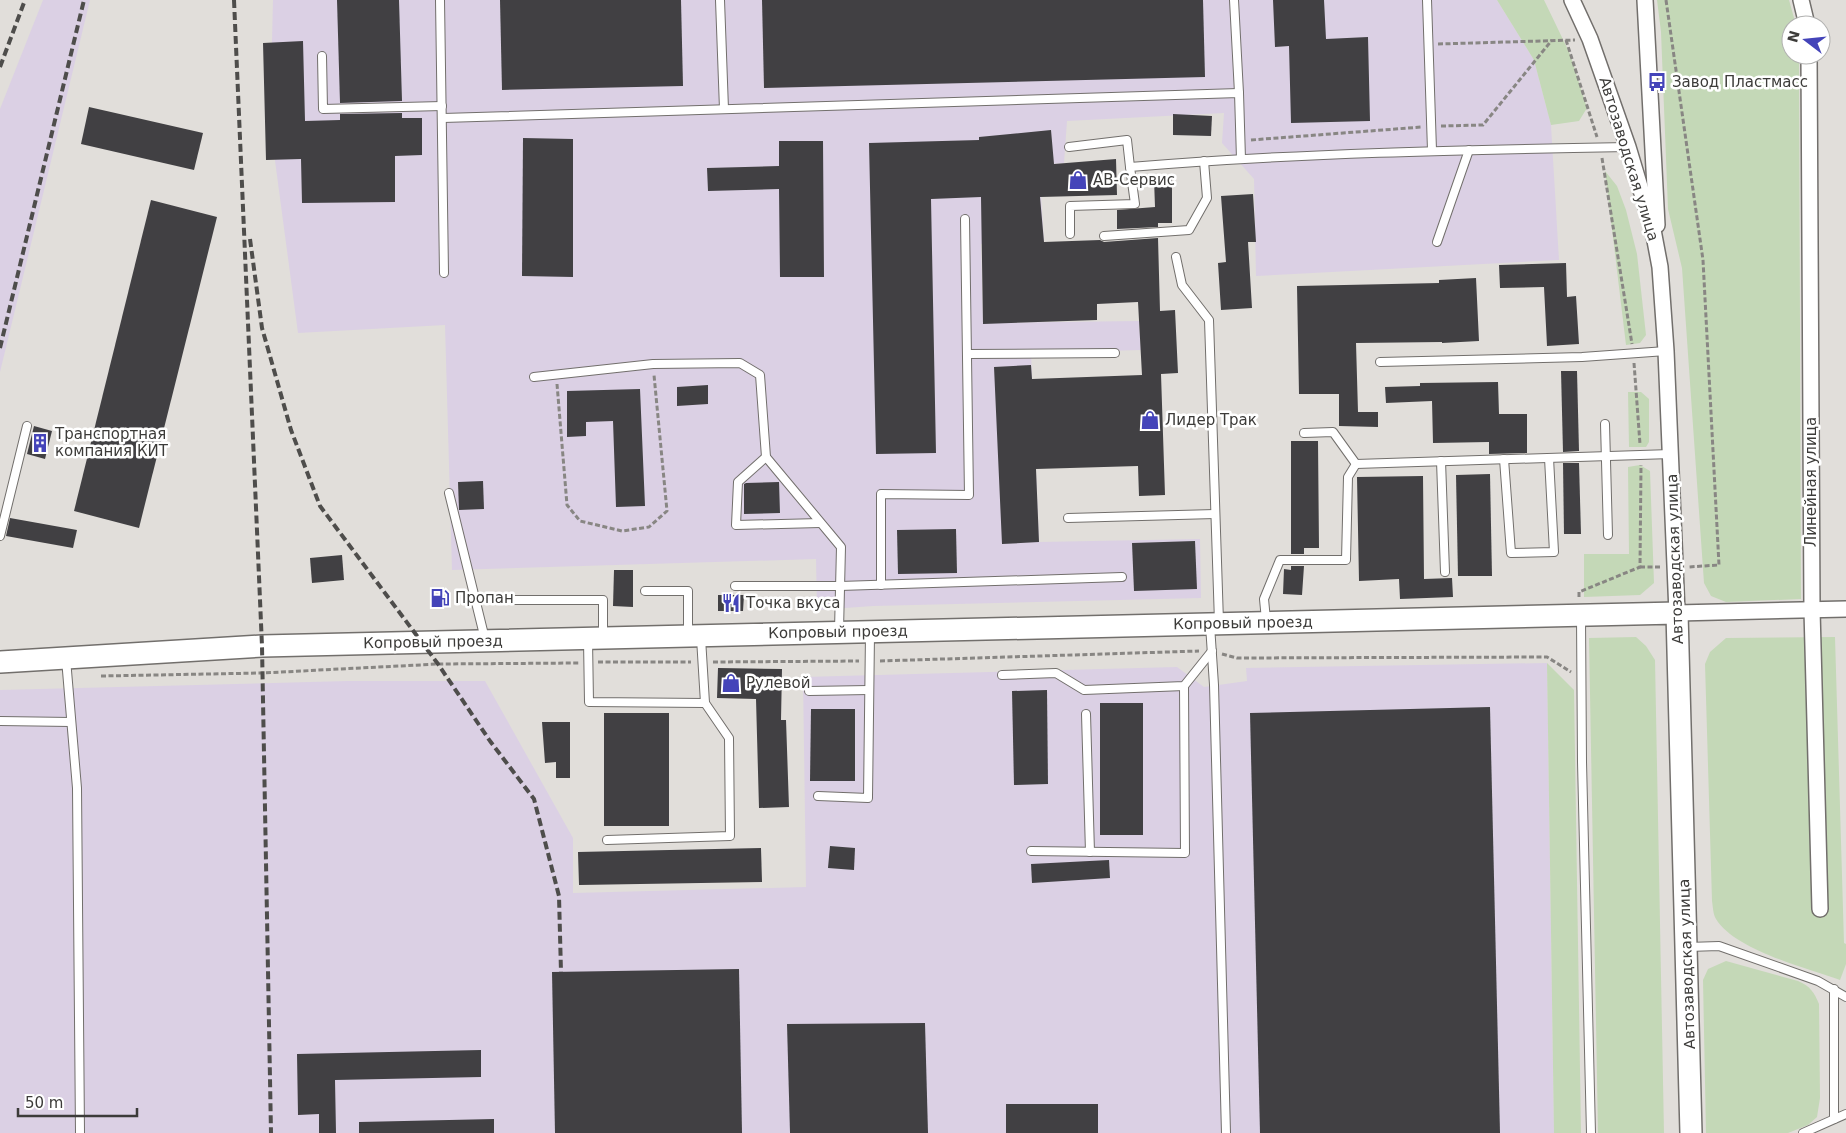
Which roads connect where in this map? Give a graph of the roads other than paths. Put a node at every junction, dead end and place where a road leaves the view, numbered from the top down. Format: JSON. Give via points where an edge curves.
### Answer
{"nodes":[{"id":1,"x":440,"y":0,"type":"edge"},
{"id":2,"x":720,"y":0,"type":"edge"},
{"id":3,"x":1234,"y":0,"type":"edge"},
{"id":4,"x":1427,"y":0,"type":"edge"},
{"id":5,"x":1572,"y":0,"type":"edge"},
{"id":6,"x":1645,"y":0,"type":"edge"},
{"id":7,"x":1801,"y":0,"type":"edge"},
{"id":8,"x":1805,"y":15,"type":"edge"},
{"id":9,"x":322,"y":56,"type":"dead end"},
{"id":10,"x":1809,"y":65,"type":"edge"},
{"id":11,"x":1239,"y":93,"type":"junction"},
{"id":12,"x":442,"y":106,"type":"junction"},
{"id":13,"x":724,"y":109,"type":"junction"},
{"id":14,"x":443,"y":118,"type":"junction"},
{"id":15,"x":1069,"y":147,"type":"dead end"},
{"id":16,"x":1628,"y":147,"type":"junction"},
{"id":17,"x":1432,"y":150,"type":"junction"},
{"id":18,"x":1469,"y":150,"type":"junction"},
{"id":19,"x":1241,"y":159,"type":"junction"},
{"id":20,"x":1204,"y":161,"type":"junction"},
{"id":21,"x":1130,"y":167,"type":"junction"},
{"id":22,"x":965,"y":219,"type":"dead end"},
{"id":23,"x":1070,"y":234,"type":"dead end"},
{"id":24,"x":1104,"y":236,"type":"dead end"},
{"id":25,"x":1437,"y":242,"type":"dead end"},
{"id":26,"x":1176,"y":257,"type":"dead end"},
{"id":27,"x":1660,"y":267,"type":"junction"},
{"id":28,"x":444,"y":273,"type":"dead end"},
{"id":29,"x":1666,"y":352,"type":"junction"},
{"id":30,"x":1115,"y":353,"type":"dead end"},
{"id":31,"x":967,"y":354,"type":"junction"},
{"id":32,"x":1380,"y":362,"type":"dead end"},
{"id":33,"x":534,"y":377,"type":"dead end"},
{"id":34,"x":1606,"y":424,"type":"dead end"},
{"id":35,"x":27,"y":426,"type":"dead end"},
{"id":36,"x":1304,"y":433,"type":"dead end"},
{"id":37,"x":1671,"y":454,"type":"junction"},
{"id":38,"x":1607,"y":456,"type":"junction"},
{"id":39,"x":766,"y":457,"type":"junction"},
{"id":40,"x":1549,"y":458,"type":"junction"},
{"id":41,"x":1504,"y":459,"type":"junction"},
{"id":42,"x":1441,"y":461,"type":"junction"},
{"id":43,"x":1356,"y":464,"type":"junction"},
{"id":44,"x":449,"y":493,"type":"dead end"},
{"id":45,"x":1215,"y":514,"type":"junction"},
{"id":46,"x":1068,"y":518,"type":"dead end"},
{"id":47,"x":820,"y":523,"type":"junction"},
{"id":48,"x":1608,"y":535,"type":"dead end"},
{"id":49,"x":0,"y":536,"type":"edge"},
{"id":50,"x":1445,"y":572,"type":"dead end"},
{"id":51,"x":1122,"y":577,"type":"dead end"},
{"id":52,"x":881,"y":585,"type":"junction"},
{"id":53,"x":735,"y":586,"type":"dead end"},
{"id":54,"x":840,"y":586,"type":"junction"},
{"id":55,"x":644,"y":591,"type":"dead end"},
{"id":56,"x":509,"y":600,"type":"dead end"},
{"id":57,"x":1846,"y":609,"type":"edge"},
{"id":58,"x":1812,"y":610,"type":"junction"},
{"id":59,"x":1677,"y":613,"type":"junction"},
{"id":60,"x":1580,"y":615,"type":"junction"},
{"id":61,"x":1266,"y":623,"type":"junction"},
{"id":62,"x":1215,"y":624,"type":"junction"},
{"id":63,"x":839,"y":632,"type":"junction"},
{"id":64,"x":870,"y":632,"type":"junction"},
{"id":65,"x":695,"y":636,"type":"junction"},
{"id":66,"x":596,"y":638,"type":"junction"},
{"id":67,"x":485,"y":641,"type":"junction"},
{"id":68,"x":1212,"y":651,"type":"junction"},
{"id":69,"x":66,"y":659,"type":"junction"},
{"id":70,"x":0,"y":662,"type":"edge"},
{"id":71,"x":1002,"y":675,"type":"dead end"},
{"id":72,"x":1184,"y":686,"type":"junction"},
{"id":73,"x":869,"y":690,"type":"junction"},
{"id":74,"x":809,"y":691,"type":"dead end"},
{"id":75,"x":704,"y":703,"type":"junction"},
{"id":76,"x":1086,"y":714,"type":"dead end"},
{"id":77,"x":0,"y":721,"type":"edge"},
{"id":78,"x":71,"y":722,"type":"junction"},
{"id":79,"x":818,"y":796,"type":"dead end"},
{"id":80,"x":607,"y":840,"type":"dead end"},
{"id":81,"x":1031,"y":851,"type":"dead end"},
{"id":82,"x":1090,"y":852,"type":"junction"},
{"id":83,"x":1820,"y":909,"type":"dead end"},
{"id":84,"x":1686,"y":947,"type":"junction"},
{"id":85,"x":1834,"y":989,"type":"junction"},
{"id":86,"x":1846,"y":996,"type":"edge"},
{"id":87,"x":1846,"y":1114,"type":"edge"},
{"id":88,"x":1834,"y":1119,"type":"junction"},
{"id":89,"x":80,"y":1133,"type":"edge"},
{"id":90,"x":1226,"y":1133,"type":"edge"},
{"id":91,"x":1591,"y":1133,"type":"edge"},
{"id":92,"x":1691,"y":1133,"type":"edge"},
{"id":93,"x":1803,"y":1133,"type":"edge"}],
"edges":[{"from":1,"to":12,"type":"lane"},
{"from":2,"to":13,"type":"lane"},
{"from":3,"to":11,"type":"lane"},
{"from":4,"to":17,"type":"lane"},
{"from":5,"to":16,"type":"street","name":"Автозаводская улица","via":[[1590,39]]},
{"from":6,"to":27,"type":"street"},
{"from":7,"to":8,"type":"street"},
{"from":9,"to":12,"type":"lane","via":[[323,109]]},
{"from":10,"to":58,"type":"street","name":"Линейная улица"},
{"from":11,"to":13,"type":"lane"},
{"from":11,"to":19,"type":"lane"},
{"from":12,"to":14,"type":"lane"},
{"from":13,"to":14,"type":"lane"},
{"from":14,"to":28,"type":"lane"},
{"from":15,"to":21,"type":"lane","via":[[1127,140]]},
{"from":16,"to":18,"type":"lane"},
{"from":16,"to":27,"type":"street","name":"Автозаводская улица"},
{"from":17,"to":18,"type":"lane"},
{"from":17,"to":19,"type":"lane"},
{"from":18,"to":25,"type":"lane"},
{"from":19,"to":20,"type":"lane"},
{"from":20,"to":21,"type":"lane"},
{"from":20,"to":24,"type":"lane","via":[[1207,198],[1189,230]]},
{"from":21,"to":23,"type":"lane","via":[[1135,204],[1070,206]]},
{"from":22,"to":31,"type":"lane"},
{"from":26,"to":45,"type":"lane","via":[[1182,285],[1210,320]]},
{"from":27,"to":29,"type":"street","name":"Автозаводская улица"},
{"from":29,"to":32,"type":"lane"},
{"from":29,"to":37,"type":"street","name":"Автозаводская улица"},
{"from":30,"to":31,"type":"lane"},
{"from":31,"to":52,"type":"lane","via":[[969,495],[881,494]]},
{"from":33,"to":39,"type":"lane","via":[[653,364],[740,363],[760,376]]},
{"from":34,"to":38,"type":"lane"},
{"from":35,"to":49,"type":"lane"},
{"from":36,"to":43,"type":"lane","via":[[1333,432]]},
{"from":37,"to":38,"type":"lane"},
{"from":37,"to":59,"type":"street","name":"Автозаводская улица"},
{"from":38,"to":40,"type":"lane"},
{"from":38,"to":48,"type":"lane"},
{"from":39,"to":47,"type":"lane"},
{"from":39,"to":47,"type":"lane","via":[[738,482],[736,525]]},
{"from":40,"to":41,"type":"lane"},
{"from":40,"to":41,"type":"lane","via":[[1554,552],[1511,553]]},
{"from":41,"to":42,"type":"lane"},
{"from":42,"to":43,"type":"lane"},
{"from":42,"to":50,"type":"lane"},
{"from":43,"to":61,"type":"lane","via":[[1348,477],[1346,560],[1280,560],[1264,598]]},
{"from":44,"to":67,"type":"lane"},
{"from":45,"to":46,"type":"lane"},
{"from":45,"to":62,"type":"lane"},
{"from":47,"to":54,"type":"lane","via":[[841,548]]},
{"from":51,"to":52,"type":"lane"},
{"from":52,"to":54,"type":"lane"},
{"from":53,"to":54,"type":"lane"},
{"from":54,"to":63,"type":"lane"},
{"from":55,"to":65,"type":"lane","via":[[688,591]]},
{"from":56,"to":66,"type":"lane","via":[[603,600]]},
{"from":57,"to":58,"type":"street"},
{"from":58,"to":59,"type":"street"},
{"from":58,"to":83,"type":"street","name":"Линейная улица"},
{"from":59,"to":60,"type":"main road","name":"Копровый проезд"},
{"from":59,"to":84,"type":"main road","name":"Автозаводская улица"},
{"from":60,"to":61,"type":"main road","name":"Копровый проезд"},
{"from":60,"to":91,"type":"lane"},
{"from":61,"to":62,"type":"main road","name":"Копровый проезд"},
{"from":62,"to":64,"type":"main road","name":"Копровый проезд"},
{"from":62,"to":68,"type":"lane"},
{"from":63,"to":64,"type":"main road","name":"Копровый проезд"},
{"from":63,"to":65,"type":"main road","name":"Копровый проезд"},
{"from":64,"to":73,"type":"lane"},
{"from":65,"to":66,"type":"main road","name":"Копровый проезд"},
{"from":65,"to":75,"type":"lane","via":[[702,662]]},
{"from":66,"to":67,"type":"main road","name":"Копровый проезд"},
{"from":66,"to":75,"type":"lane","via":[[590,662],[589,702]]},
{"from":67,"to":69,"type":"main road","name":"Копровый проезд","via":[[262,646]]},
{"from":68,"to":72,"type":"lane"},
{"from":68,"to":90,"type":"lane"},
{"from":69,"to":70,"type":"main road","name":"Копровый проезд"},
{"from":69,"to":78,"type":"lane"},
{"from":71,"to":72,"type":"lane","via":[[1056,673],[1084,690]]},
{"from":72,"to":82,"type":"lane","via":[[1185,853]]},
{"from":73,"to":74,"type":"lane"},
{"from":73,"to":79,"type":"lane","via":[[868,798]]},
{"from":75,"to":80,"type":"lane","via":[[729,738],[730,836]]},
{"from":76,"to":82,"type":"lane"},
{"from":77,"to":78,"type":"lane"},
{"from":78,"to":89,"type":"lane","via":[[77,788]]},
{"from":81,"to":82,"type":"lane"},
{"from":84,"to":85,"type":"lane","via":[[1719,946]]},
{"from":84,"to":92,"type":"main road","name":"Автозаводская улица"},
{"from":85,"to":86,"type":"lane"},
{"from":85,"to":88,"type":"lane"},
{"from":87,"to":88,"type":"lane"},
{"from":88,"to":93,"type":"lane"}]}
